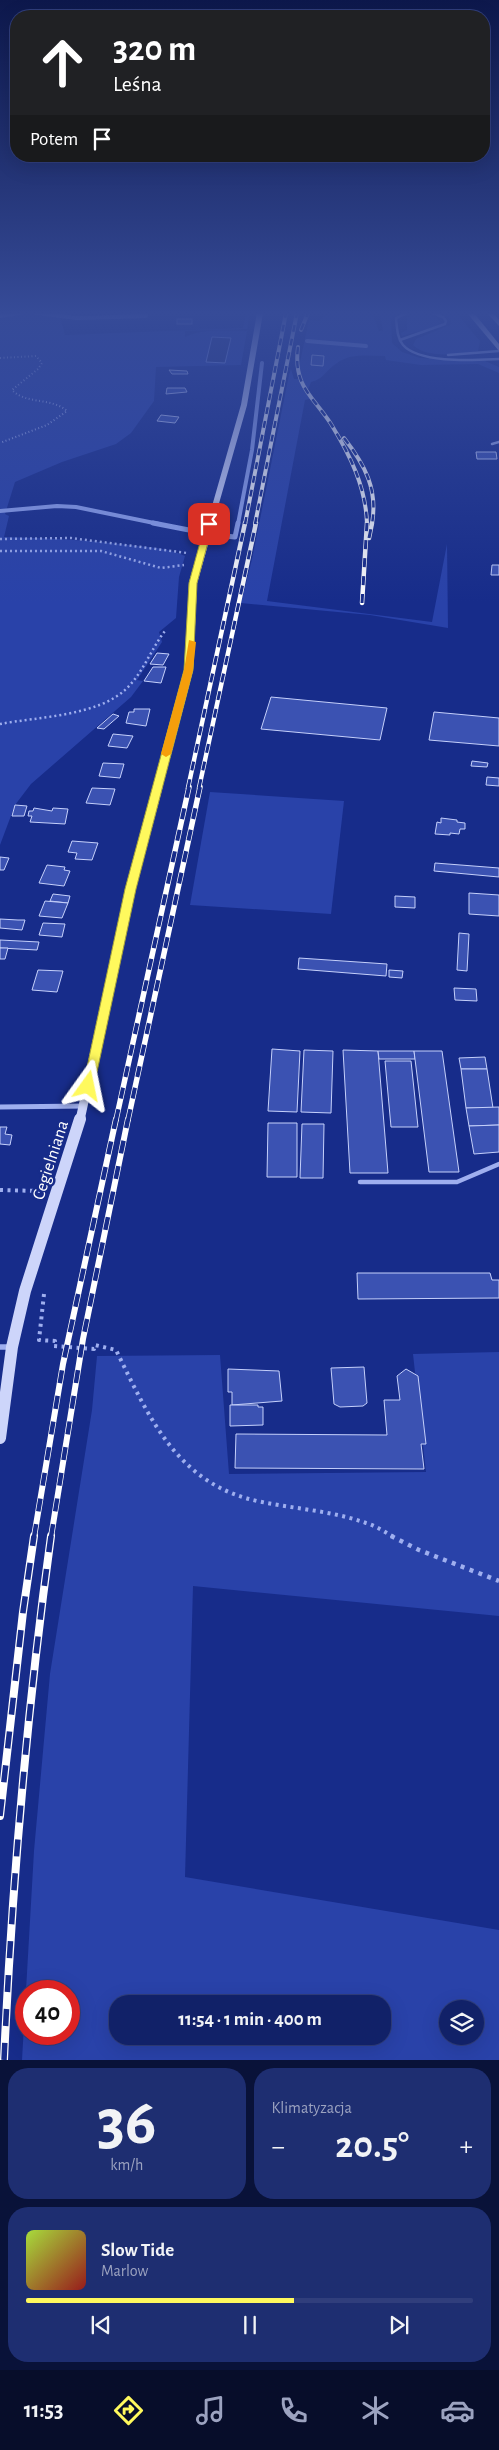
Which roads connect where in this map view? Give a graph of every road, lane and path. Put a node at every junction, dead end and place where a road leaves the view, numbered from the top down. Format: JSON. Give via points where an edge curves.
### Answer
{"nodes":[{"id":1,"x":66,"y":409,"type":"edge"},
{"id":2,"x":243,"y":409,"type":"edge"},
{"id":3,"x":499,"y":442,"type":"edge"},
{"id":4,"x":0,"y":443,"type":"edge"},
{"id":5,"x":492,"y":444,"type":"dead end"},
{"id":6,"x":0,"y":539,"type":"edge"},
{"id":7,"x":0,"y":551,"type":"edge"},
{"id":8,"x":190,"y":554,"type":"dead end"},
{"id":9,"x":188,"y":565,"type":"dead end"},
{"id":10,"x":165,"y":631,"type":"dead end"},
{"id":11,"x":0,"y":724,"type":"edge"},
{"id":12,"x":84,"y":1106,"type":"junction"},
{"id":13,"x":0,"y":1107,"type":"edge"},
{"id":14,"x":499,"y":1164,"type":"edge"},
{"id":15,"x":360,"y":1182,"type":"dead end"},
{"id":16,"x":0,"y":1190,"type":"edge"},
{"id":17,"x":43,"y":1191,"type":"dead end"},
{"id":18,"x":44,"y":1294,"type":"dead end"},
{"id":19,"x":12,"y":1347,"type":"junction"},
{"id":20,"x":0,"y":1348,"type":"edge"},
{"id":21,"x":0,"y":1438,"type":"edge"},
{"id":22,"x":499,"y":1581,"type":"edge"}],
"edges":[{"from":1,"to":4,"type":"path","via":[[64,416]]},
{"from":2,"to":12,"type":"street","name":"Cegielniana","via":[[199,559],[192,598],[189,670],[129,896]]},
{"from":3,"to":5,"type":"lane"},
{"from":6,"to":8,"type":"path","via":[[71,538]]},
{"from":7,"to":9,"type":"path","via":[[101,551],[160,568]]},
{"from":10,"to":11,"type":"path","via":[[134,680],[113,698],[81,709]]},
{"from":12,"to":13,"type":"street"},
{"from":12,"to":19,"type":"street","name":"Cegielniana","via":[[25,1291]]},
{"from":14,"to":15,"type":"lane","via":[[458,1182]]},
{"from":16,"to":17,"type":"path"},
{"from":18,"to":22,"type":"path","via":[[39,1340],[55,1341],[54,1346],[94,1349],[95,1345],[116,1350],[150,1419],[189,1468],[222,1491],[367,1524],[419,1550]]},
{"from":19,"to":20,"type":"street"},
{"from":19,"to":21,"type":"street","name":"Cegielniana"}]}
